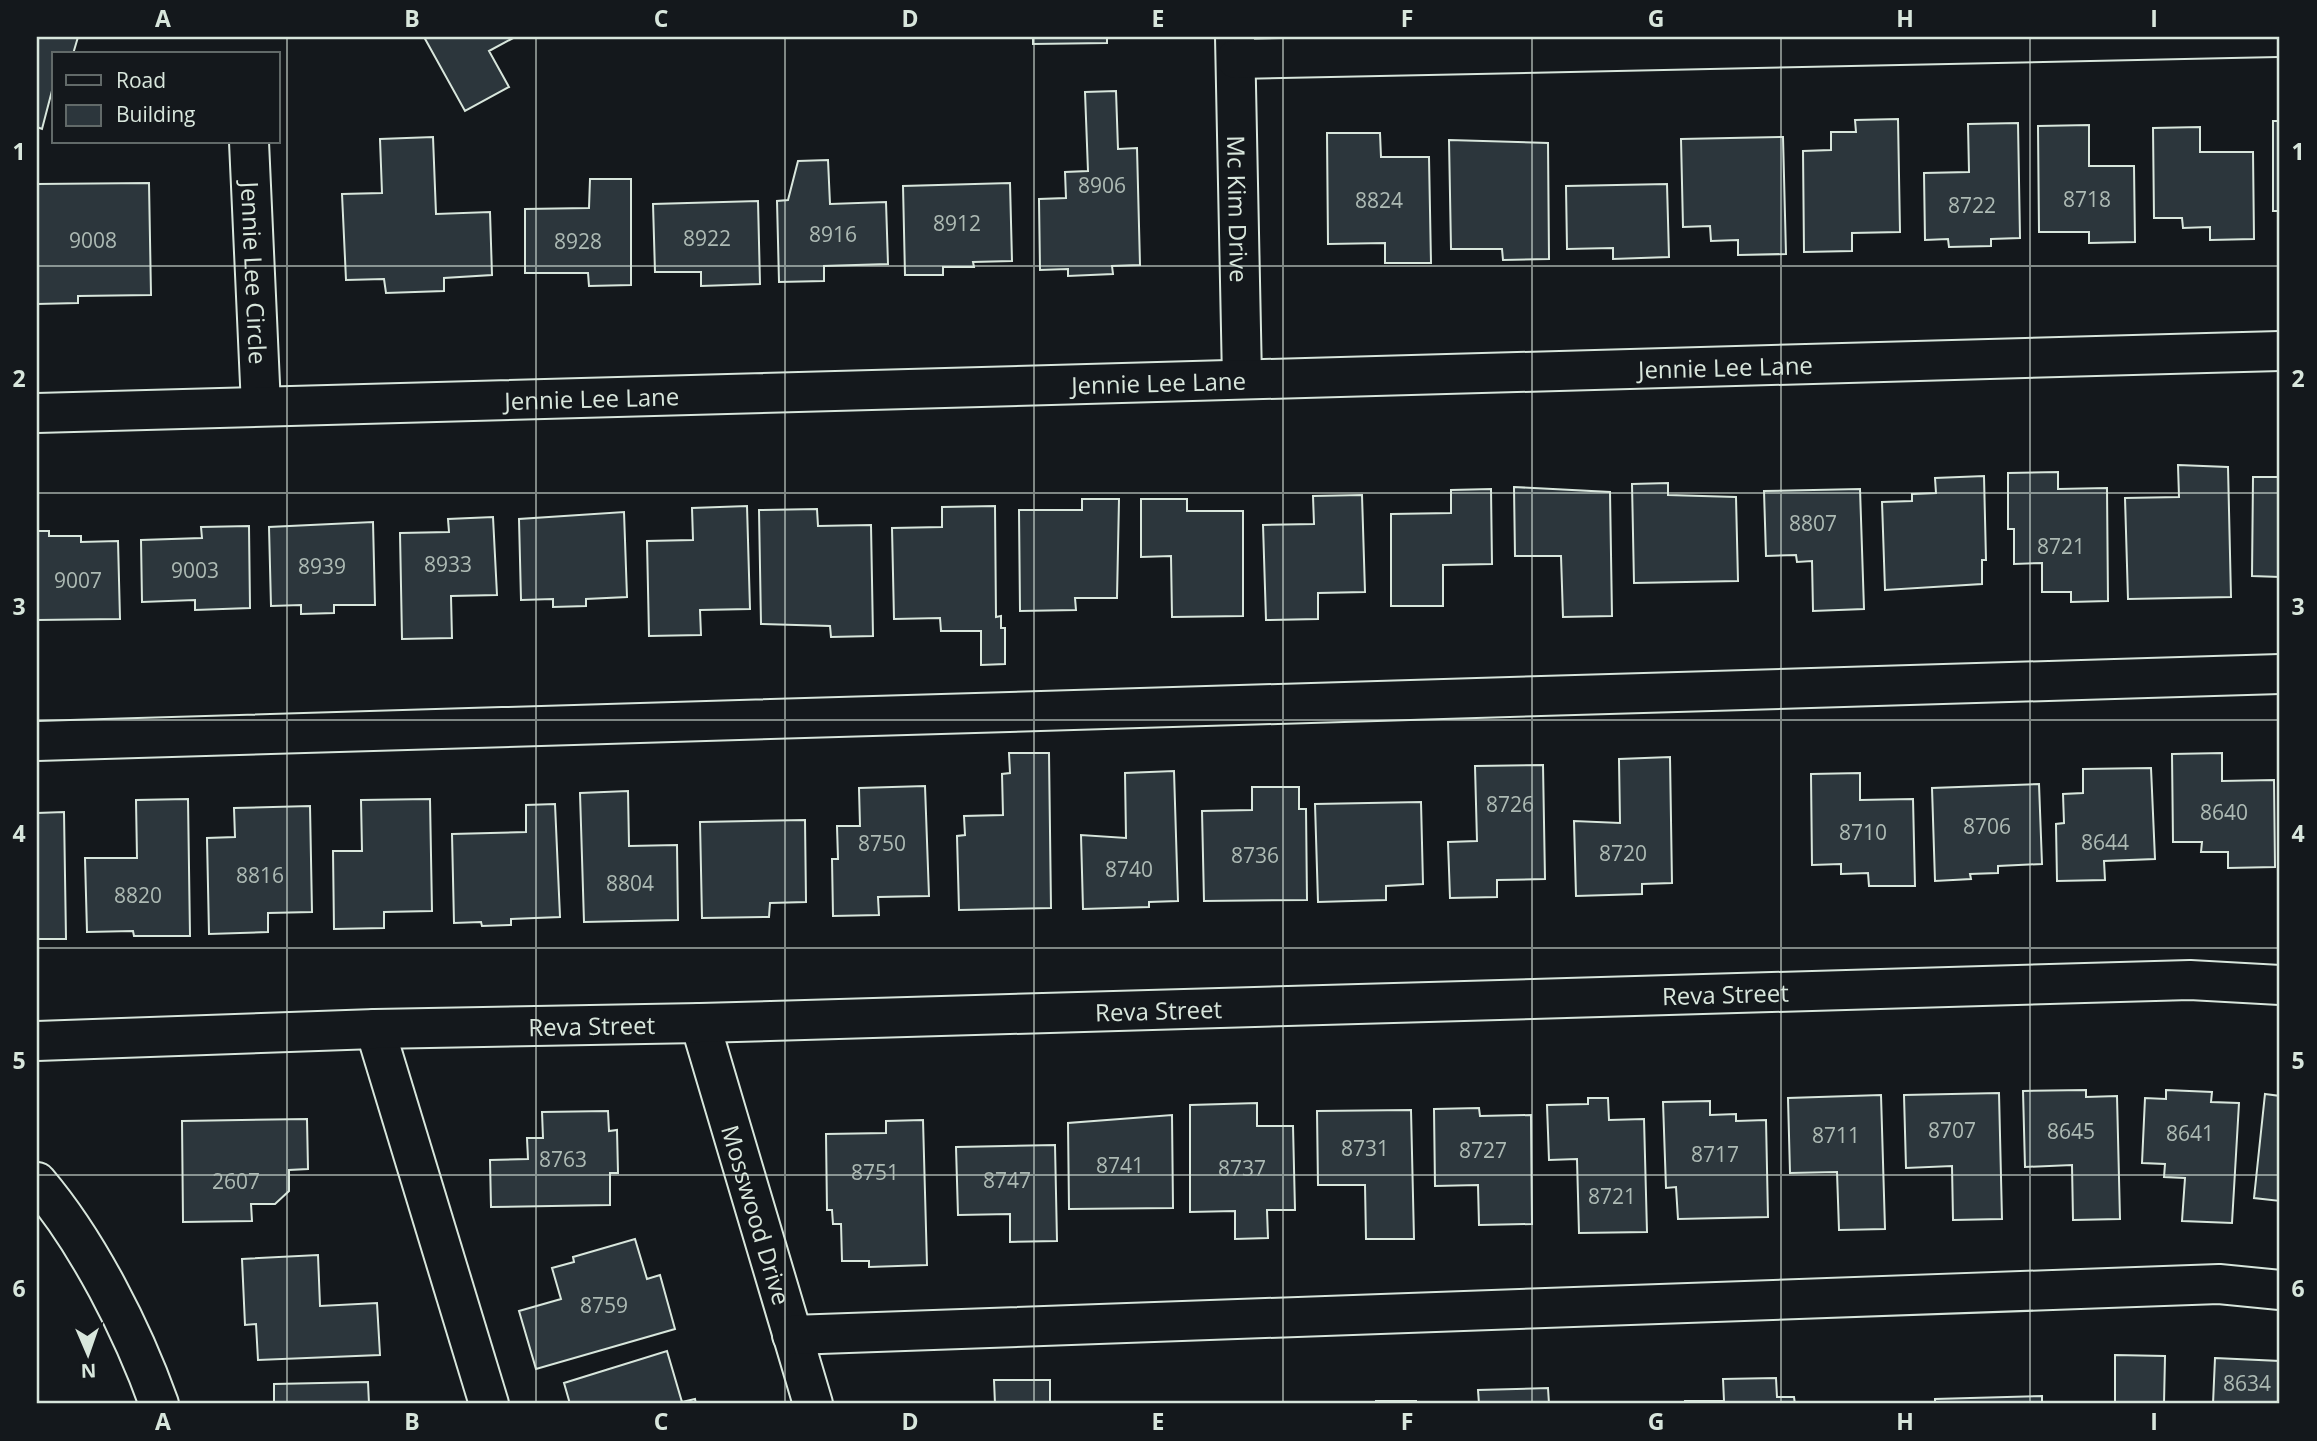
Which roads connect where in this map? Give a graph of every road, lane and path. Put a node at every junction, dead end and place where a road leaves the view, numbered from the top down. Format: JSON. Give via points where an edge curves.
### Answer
{"nodes":[{"id":1,"x":2278,"y":37,"type":"edge"},
{"id":2,"x":1236,"y":48,"type":"edge"},
{"id":3,"x":249,"y":144,"type":"edge"},
{"id":4,"x":2280,"y":351,"type":"edge"},
{"id":5,"x":1242,"y":379,"type":"junction"},
{"id":6,"x":261,"y":406,"type":"junction"},
{"id":7,"x":37,"y":413,"type":"edge"},
{"id":8,"x":2280,"y":674,"type":"edge"},
{"id":9,"x":37,"y":741,"type":"edge"},
{"id":10,"x":2280,"y":985,"type":"edge"},
{"id":11,"x":700,"y":1023,"type":"junction"},
{"id":12,"x":375,"y":1029,"type":"junction"},
{"id":13,"x":37,"y":1041,"type":"edge"},
{"id":14,"x":37,"y":1182,"type":"edge"},
{"id":15,"x":2280,"y":1290,"type":"edge"},
{"id":16,"x":792,"y":1335,"type":"junction"},
{"id":17,"x":159,"y":1404,"type":"edge"},
{"id":18,"x":489,"y":1404,"type":"edge"},
{"id":19,"x":813,"y":1404,"type":"edge"}],
"edges":[{"from":1,"to":2,"type":"street"},
{"from":2,"to":5,"type":"street","name":"Mc Kim Drive"},
{"from":3,"to":6,"type":"street","name":"Jennie Lee Circle"},
{"from":4,"to":5,"type":"street","name":"Jennie Lee Lane"},
{"from":5,"to":6,"type":"street","name":"Jennie Lee Lane"},
{"from":6,"to":7,"type":"street","name":"Jennie Lee Lane"},
{"from":8,"to":9,"type":"street"},
{"from":10,"to":11,"type":"street","name":"Reva Street","via":[[2190,980]]},
{"from":11,"to":12,"type":"street","name":"Reva Street"},
{"from":11,"to":16,"type":"street","name":"Mosswood Drive"},
{"from":12,"to":13,"type":"street","name":"Reva Street"},
{"from":12,"to":18,"type":"street"},
{"from":14,"to":17,"type":"street","via":[[103,1279]]},
{"from":15,"to":16,"type":"street","via":[[2219,1284]]},
{"from":16,"to":19,"type":"street","name":"Mosswood Drive"}]}
